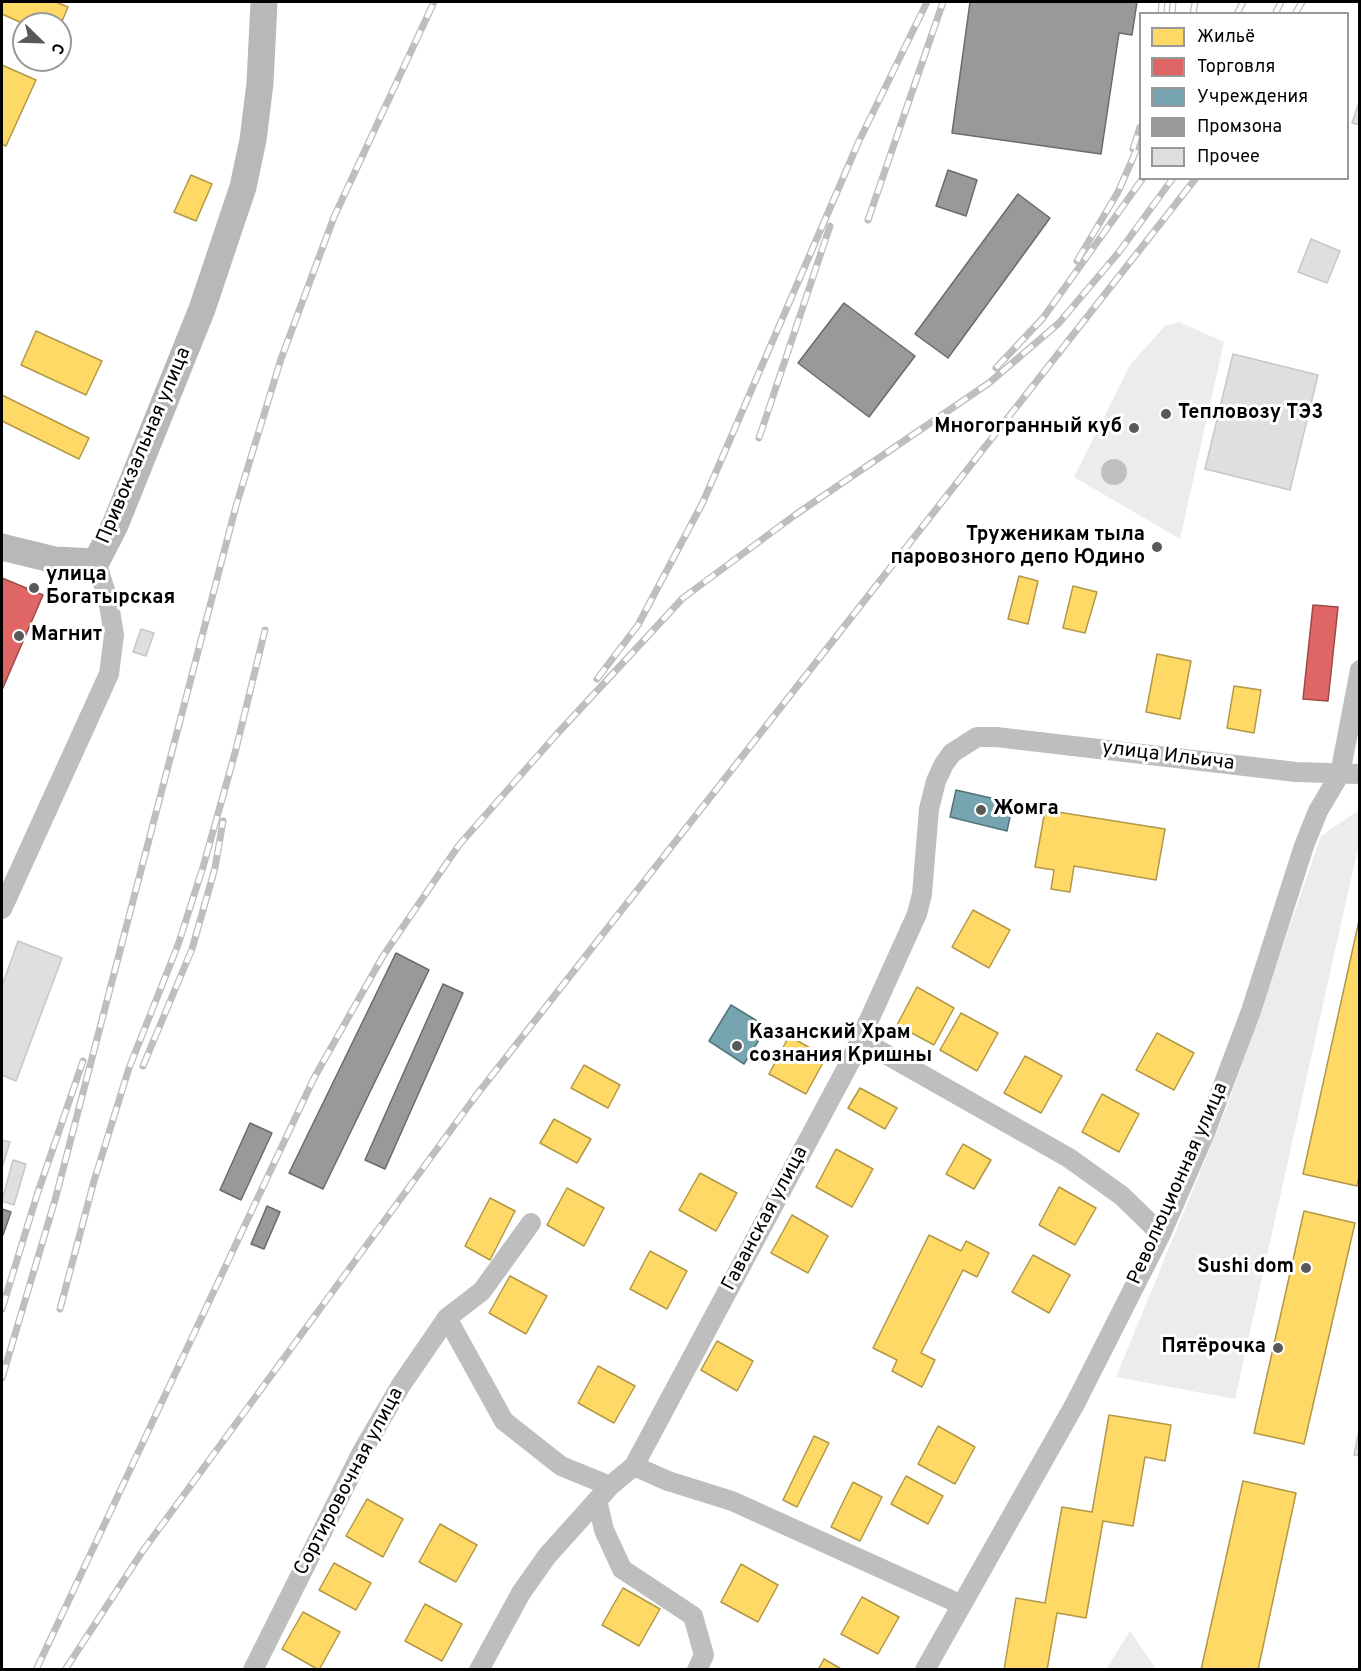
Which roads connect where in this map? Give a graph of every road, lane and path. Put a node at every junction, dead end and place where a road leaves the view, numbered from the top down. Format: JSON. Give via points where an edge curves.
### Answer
{"nodes":[{"id":1,"x":264,"y":2,"type":"edge"},
{"id":2,"x":2,"y":547,"type":"edge"},
{"id":3,"x":96,"y":562,"type":"junction"},
{"id":4,"x":1359,"y":670,"type":"edge"},
{"id":5,"x":977,"y":737,"type":"joint"},
{"id":6,"x":1340,"y":774,"type":"junction"},
{"id":7,"x":1359,"y":774,"type":"edge"},
{"id":8,"x":2,"y":909,"type":"edge"},
{"id":9,"x":859,"y":1040,"type":"junction"},
{"id":10,"x":531,"y":1223,"type":"dead end"},
{"id":11,"x":1161,"y":1234,"type":"junction"},
{"id":12,"x":447,"y":1318,"type":"junction"},
{"id":13,"x":634,"y":1466,"type":"junction"},
{"id":14,"x":603,"y":1493,"type":"junction"},
{"id":15,"x":962,"y":1605,"type":"junction"},
{"id":16,"x":253,"y":1670,"type":"edge"},
{"id":17,"x":479,"y":1670,"type":"edge"},
{"id":18,"x":697,"y":1670,"type":"edge"},
{"id":19,"x":925,"y":1670,"type":"edge"}],
"edges":[{"from":1,"to":3,"type":"main road","name":"Привокзальная улица","via":[[260,83],[243,187],[202,309],[115,525]]},
{"from":2,"to":3,"type":"main road","via":[[55,560]]},
{"from":3,"to":8,"type":"street","name":"Привокзальная улица","via":[[114,635],[109,674]]},
{"from":4,"to":6,"type":"street","name":"Революционная улица"},
{"from":5,"to":6,"type":"street","name":"улица Ильича"},
{"from":5,"to":9,"type":"street","name":"Гаванская улица","via":[[952,753],[936,781],[917,914]]},
{"from":6,"to":7,"type":"street","name":"улица Ильича"},
{"from":6,"to":11,"type":"street","name":"Революционная улица","via":[[1304,846],[1251,1011],[1205,1133]]},
{"from":9,"to":11,"type":"street","via":[[1069,1158],[1122,1196]]},
{"from":9,"to":13,"type":"street","name":"Гаванская улица"},
{"from":10,"to":12,"type":"street","name":"Сортировочная улица","via":[[482,1291]]},
{"from":11,"to":15,"type":"street","name":"Революционная улица","via":[[1075,1404]]},
{"from":12,"to":14,"type":"street","via":[[504,1421]]},
{"from":12,"to":16,"type":"street","name":"Сортировочная улица","via":[[363,1450]]},
{"from":13,"to":14,"type":"street","name":"Гаванская улица"},
{"from":13,"to":15,"type":"street","via":[[732,1501]]},
{"from":14,"to":17,"type":"street","name":"Гаванская улица","via":[[547,1556],[521,1593]]},
{"from":14,"to":18,"type":"street","via":[[604,1530],[622,1569],[693,1616],[704,1655]]},
{"from":15,"to":19,"type":"street","name":"Революционная улица"}]}
